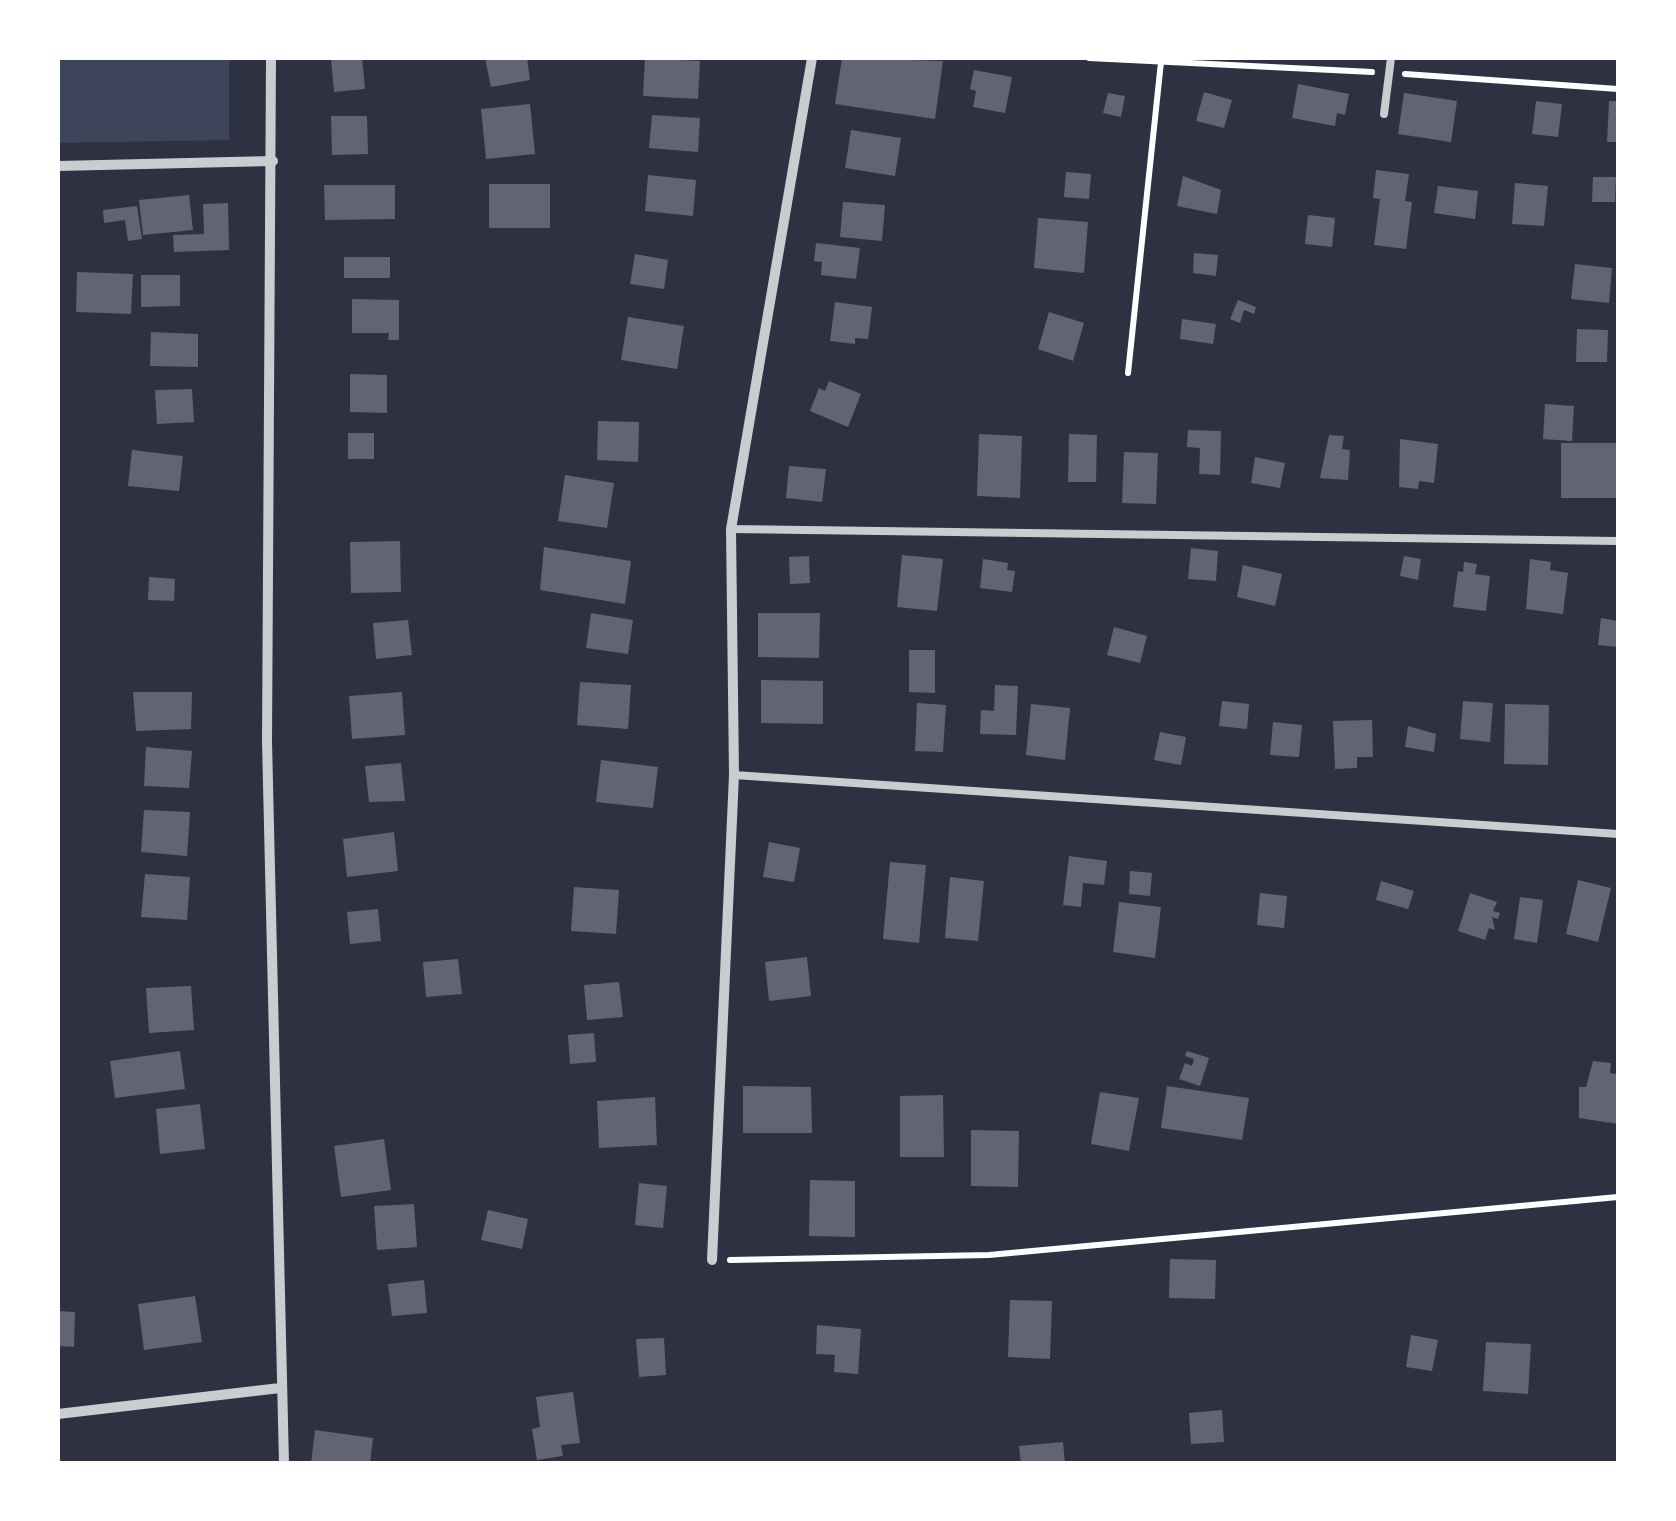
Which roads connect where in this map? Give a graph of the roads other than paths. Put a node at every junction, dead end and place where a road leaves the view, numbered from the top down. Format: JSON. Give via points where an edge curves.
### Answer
{"nodes":[{"id":1,"x":272,"y":58,"type":"edge"},
{"id":2,"x":812,"y":58,"type":"edge"},
{"id":3,"x":1391,"y":58,"type":"edge"},
{"id":4,"x":1384,"y":114,"type":"dead end"},
{"id":5,"x":273,"y":162,"type":"junction"},
{"id":6,"x":58,"y":166,"type":"edge"},
{"id":7,"x":731,"y":529,"type":"junction"},
{"id":8,"x":1618,"y":541,"type":"edge"},
{"id":9,"x":734,"y":774,"type":"junction"},
{"id":10,"x":1618,"y":834,"type":"edge"},
{"id":11,"x":712,"y":1260,"type":"road end"},
{"id":12,"x":280,"y":1388,"type":"junction"},
{"id":13,"x":58,"y":1414,"type":"edge"},
{"id":14,"x":284,"y":1464,"type":"edge"}],
"edges":[{"from":1,"to":5,"type":"street"},
{"from":2,"to":7,"type":"street"},
{"from":3,"to":4,"type":"lane"},
{"from":5,"to":6,"type":"street"},
{"from":5,"to":12,"type":"street","via":[[267,741]]},
{"from":7,"to":8,"type":"lane"},
{"from":7,"to":9,"type":"street"},
{"from":9,"to":10,"type":"lane"},
{"from":9,"to":11,"type":"street"},
{"from":12,"to":13,"type":"street"},
{"from":12,"to":14,"type":"street"}]}
